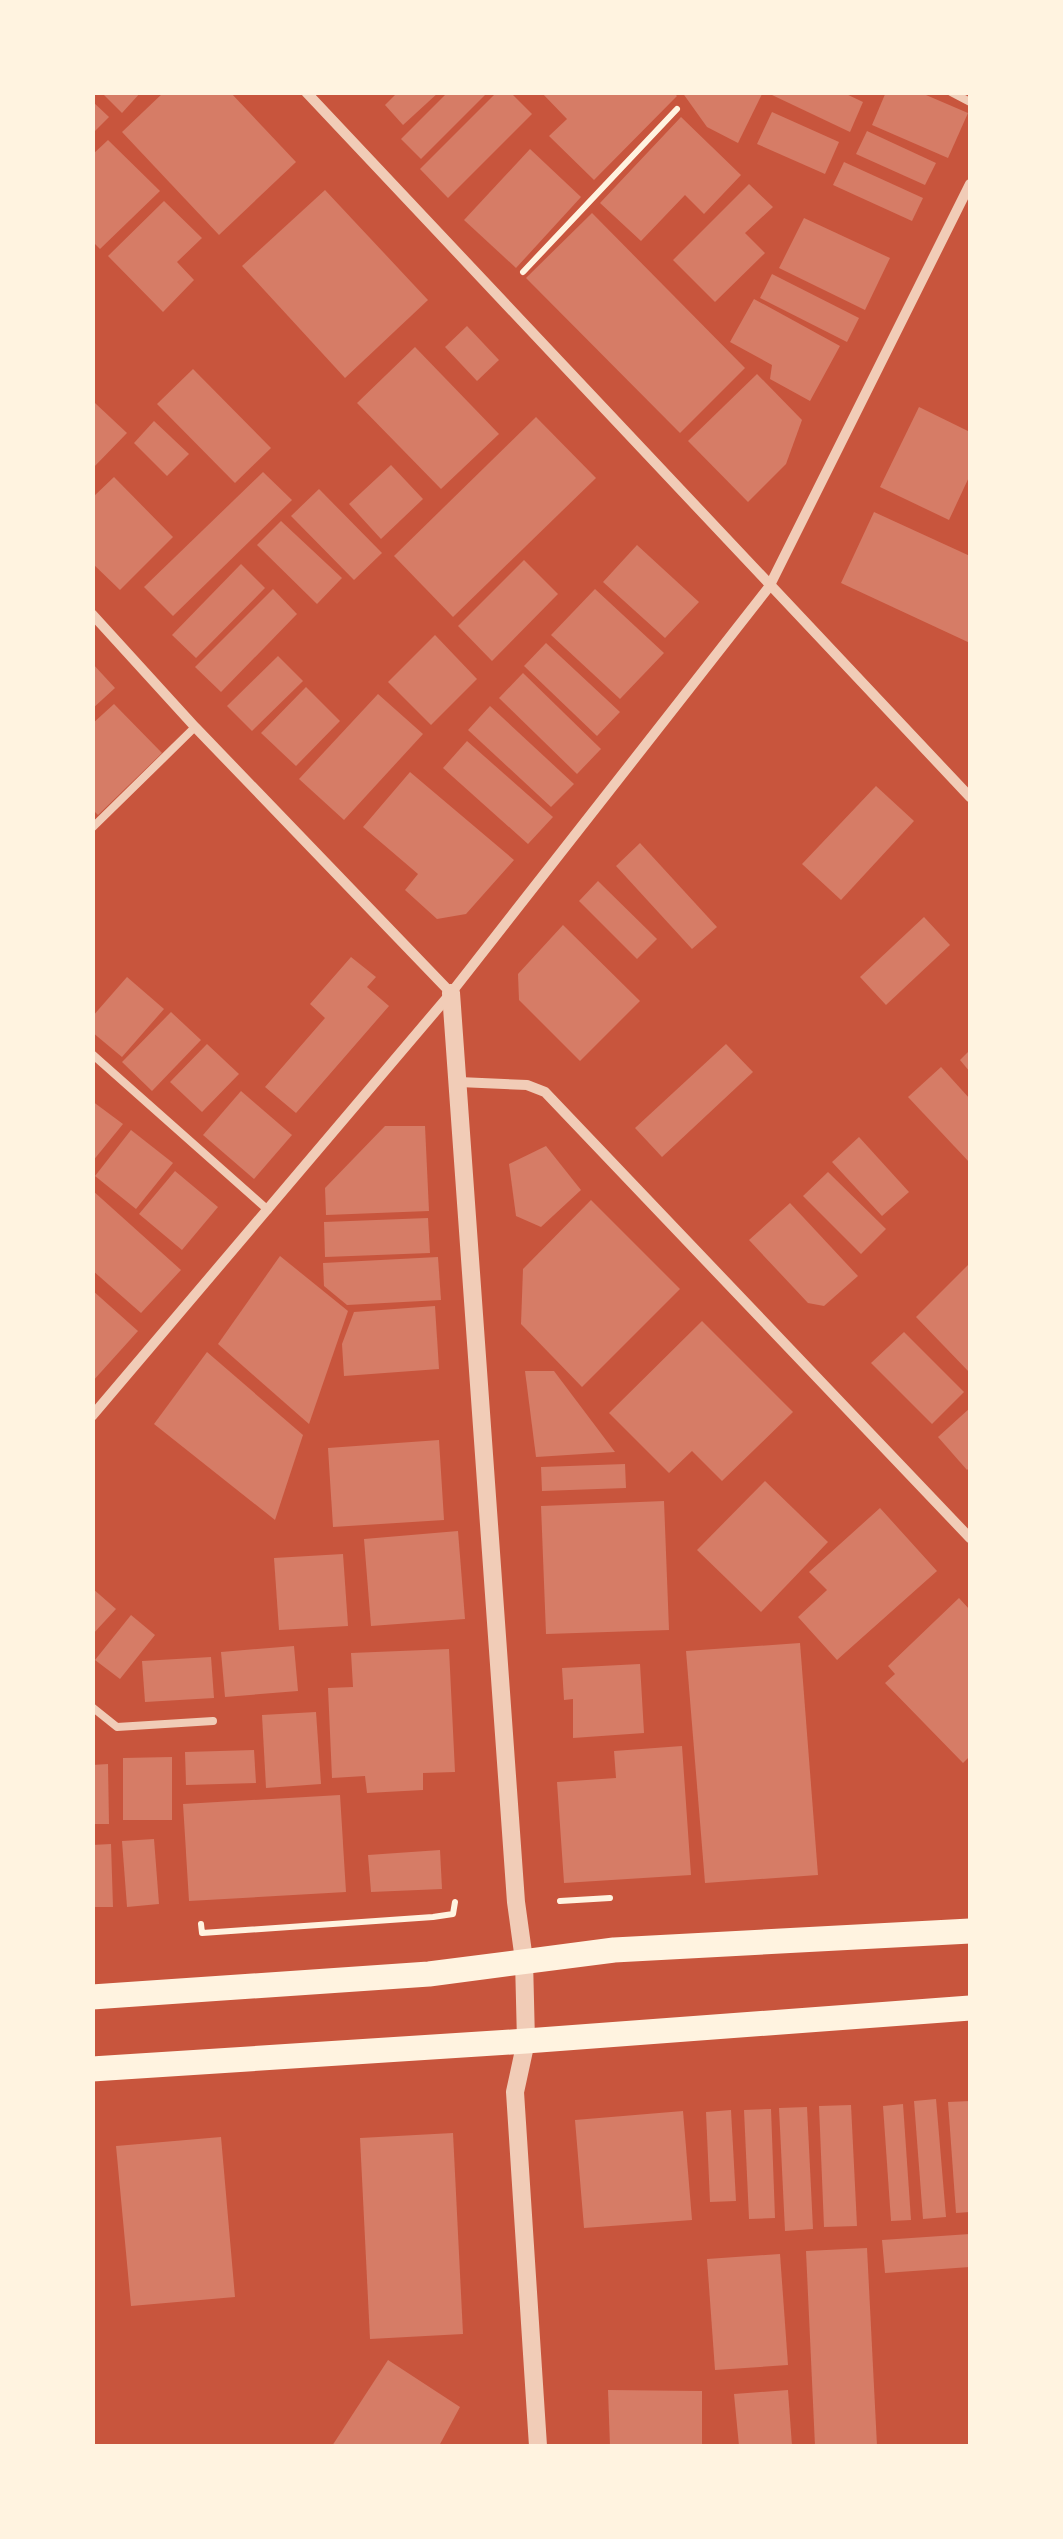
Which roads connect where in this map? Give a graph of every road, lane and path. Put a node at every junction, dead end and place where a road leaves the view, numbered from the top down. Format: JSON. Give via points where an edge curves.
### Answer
{"nodes":[{"id":1,"x":306,"y":92,"type":"edge"},
{"id":2,"x":952,"y":92,"type":"edge"},
{"id":3,"x":970,"y":102,"type":"edge"},
{"id":4,"x":677,"y":109,"type":"dead end"},
{"id":5,"x":970,"y":184,"type":"edge"},
{"id":6,"x":498,"y":298,"type":"junction"},
{"id":7,"x":769,"y":587,"type":"junction"},
{"id":8,"x":92,"y":614,"type":"edge"},
{"id":9,"x":195,"y":727,"type":"junction"},
{"id":10,"x":970,"y":798,"type":"edge"},
{"id":11,"x":92,"y":828,"type":"edge"},
{"id":12,"x":452,"y":993,"type":"junction"},
{"id":13,"x":92,"y":1054,"type":"edge"},
{"id":14,"x":458,"y":1082,"type":"junction"},
{"id":15,"x":268,"y":1210,"type":"junction"},
{"id":16,"x":92,"y":1416,"type":"edge"},
{"id":17,"x":970,"y":1538,"type":"edge"},
{"id":18,"x":92,"y":1706,"type":"edge"},
{"id":19,"x":213,"y":1721,"type":"dead end"},
{"id":20,"x":610,"y":1898,"type":"dead end"},
{"id":21,"x":560,"y":1901,"type":"dead end"},
{"id":22,"x":455,"y":1902,"type":"dead end"},
{"id":23,"x":201,"y":1924,"type":"dead end"},
{"id":24,"x":970,"y":1930,"type":"edge"},
{"id":25,"x":524,"y":1960,"type":"junction"},
{"id":26,"x":92,"y":1997,"type":"edge"},
{"id":27,"x":970,"y":2008,"type":"edge"},
{"id":28,"x":526,"y":2041,"type":"junction"},
{"id":29,"x":92,"y":2069,"type":"edge"},
{"id":30,"x":538,"y":2446,"type":"edge"}],
"edges":[{"from":1,"to":6,"type":"street"},
{"from":2,"to":3,"type":"lane"},
{"from":4,"to":6,"type":"path"},
{"from":5,"to":7,"type":"street"},
{"from":6,"to":7,"type":"street"},
{"from":7,"to":10,"type":"street"},
{"from":7,"to":12,"type":"street"},
{"from":8,"to":9,"type":"street"},
{"from":9,"to":11,"type":"lane"},
{"from":9,"to":12,"type":"street"},
{"from":12,"to":14,"type":"street"},
{"from":12,"to":15,"type":"street"},
{"from":13,"to":15,"type":"lane"},
{"from":14,"to":17,"type":"street","via":[[544,1092]]},
{"from":14,"to":25,"type":"street"},
{"from":15,"to":16,"type":"street"},
{"from":18,"to":19,"type":"lane","via":[[117,1727]]},
{"from":20,"to":21,"type":"path"},
{"from":22,"to":23,"type":"path","via":[[453,1914],[433,1917],[202,1933]]},
{"from":24,"to":25,"type":"main road"},
{"from":25,"to":26,"type":"main road","via":[[428,1974]]},
{"from":25,"to":28,"type":"street"},
{"from":27,"to":28,"type":"main road"},
{"from":28,"to":29,"type":"main road"},
{"from":28,"to":30,"type":"street","via":[[516,2092]]}]}
